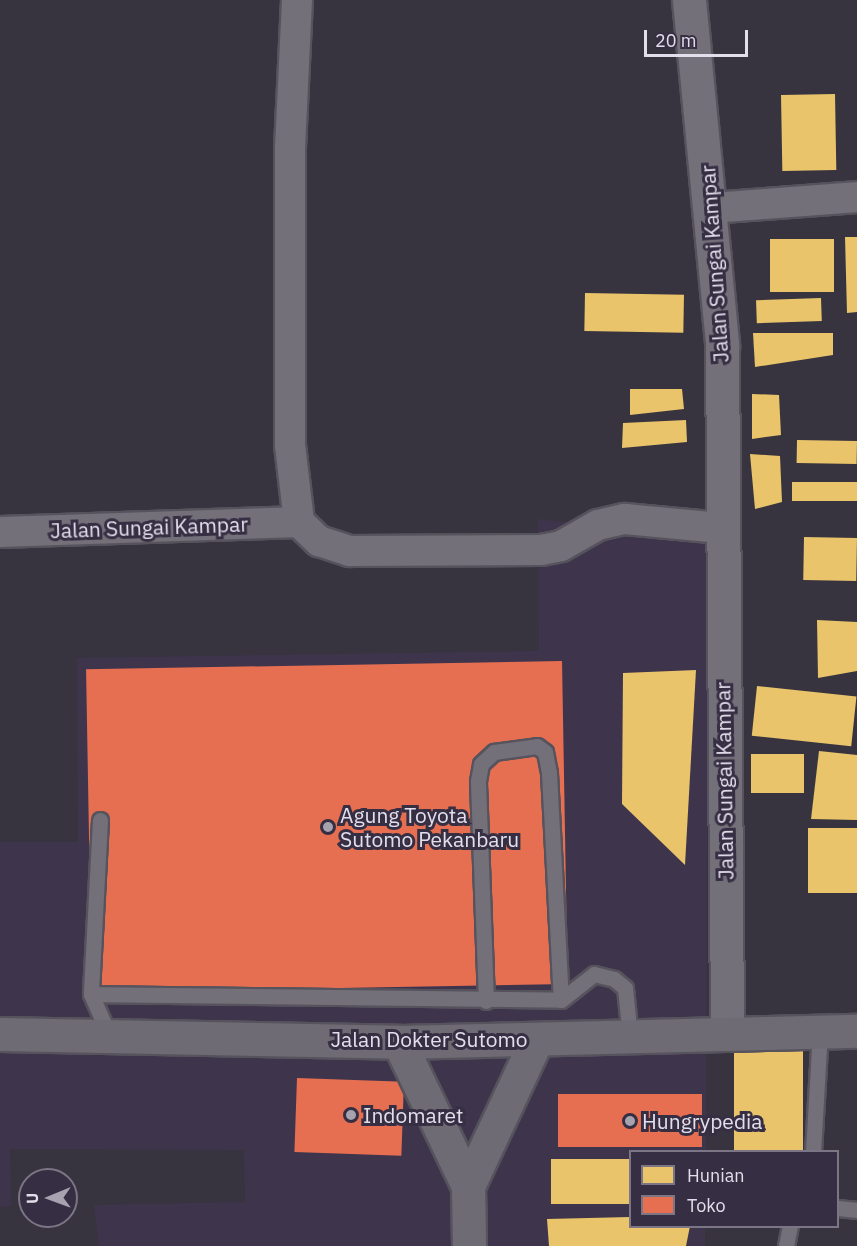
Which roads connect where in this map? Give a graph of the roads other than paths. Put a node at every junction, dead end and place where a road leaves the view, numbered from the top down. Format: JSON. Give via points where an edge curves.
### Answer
{"nodes":[{"id":1,"x":297,"y":0,"type":"edge"},
{"id":2,"x":689,"y":0,"type":"edge"},
{"id":3,"x":857,"y":197,"type":"edge"},
{"id":4,"x":711,"y":208,"type":"junction"},
{"id":5,"x":298,"y":522,"type":"junction"},
{"id":6,"x":721,"y":528,"type":"junction"},
{"id":7,"x":0,"y":532,"type":"edge"},
{"id":8,"x":100,"y":820,"type":"dead end"},
{"id":9,"x":91,"y":994,"type":"junction"},
{"id":10,"x":561,"y":1000,"type":"junction"},
{"id":11,"x":486,"y":1001,"type":"junction"},
{"id":12,"x":857,"y":1031,"type":"edge"},
{"id":13,"x":820,"y":1032,"type":"junction"},
{"id":14,"x":727,"y":1033,"type":"junction"},
{"id":15,"x":0,"y":1034,"type":"edge"},
{"id":16,"x":109,"y":1035,"type":"junction"},
{"id":17,"x":630,"y":1036,"type":"junction"},
{"id":18,"x":537,"y":1039,"type":"junction"},
{"id":19,"x":399,"y":1042,"type":"junction"},
{"id":20,"x":813,"y":1150,"type":"edge"},
{"id":21,"x":468,"y":1186,"type":"junction"},
{"id":22,"x":839,"y":1208,"type":"edge"},
{"id":23,"x":857,"y":1210,"type":"edge"},
{"id":24,"x":790,"y":1228,"type":"edge"},
{"id":25,"x":469,"y":1246,"type":"edge"},
{"id":26,"x":786,"y":1246,"type":"edge"}],
"edges":[{"from":1,"to":5,"type":"street","via":[[290,148],[290,445]]},
{"from":2,"to":4,"type":"street","name":"Jalan Sungai Kampar"},
{"from":3,"to":4,"type":"street"},
{"from":4,"to":6,"type":"street","name":"Jalan Sungai Kampar","via":[[722,345]]},
{"from":5,"to":6,"type":"street","via":[[319,541],[350,551],[541,550],[561,546],[598,525],[625,519]]},
{"from":5,"to":7,"type":"street","name":"Jalan Sungai Kampar"},
{"from":6,"to":14,"type":"street","name":"Jalan Sungai Kampar"},
{"from":8,"to":9,"type":"lane"},
{"from":9,"to":11,"type":"lane"},
{"from":9,"to":16,"type":"lane"},
{"from":10,"to":11,"type":"lane"},
{"from":10,"to":11,"type":"lane","via":[[549,773],[546,752],[537,746],[494,752],[481,764],[479,772]]},
{"from":10,"to":17,"type":"lane","via":[[594,974],[614,979],[625,988]]},
{"from":12,"to":13,"type":"main road","name":"Jalan Dokter Sutomo"},
{"from":13,"to":14,"type":"main road","name":"Jalan Dokter Sutomo"},
{"from":13,"to":20,"type":"lane"},
{"from":14,"to":17,"type":"main road","name":"Jalan Dokter Sutomo"},
{"from":15,"to":16,"type":"main road","name":"Jalan Dokter Sutomo"},
{"from":16,"to":19,"type":"main road","name":"Jalan Dokter Sutomo"},
{"from":17,"to":18,"type":"main road","name":"Jalan Dokter Sutomo"},
{"from":18,"to":19,"type":"main road","name":"Jalan Dokter Sutomo"},
{"from":18,"to":21,"type":"main road"},
{"from":19,"to":21,"type":"main road"},
{"from":21,"to":25,"type":"main road"},
{"from":22,"to":23,"type":"lane"},
{"from":24,"to":26,"type":"lane"}]}
